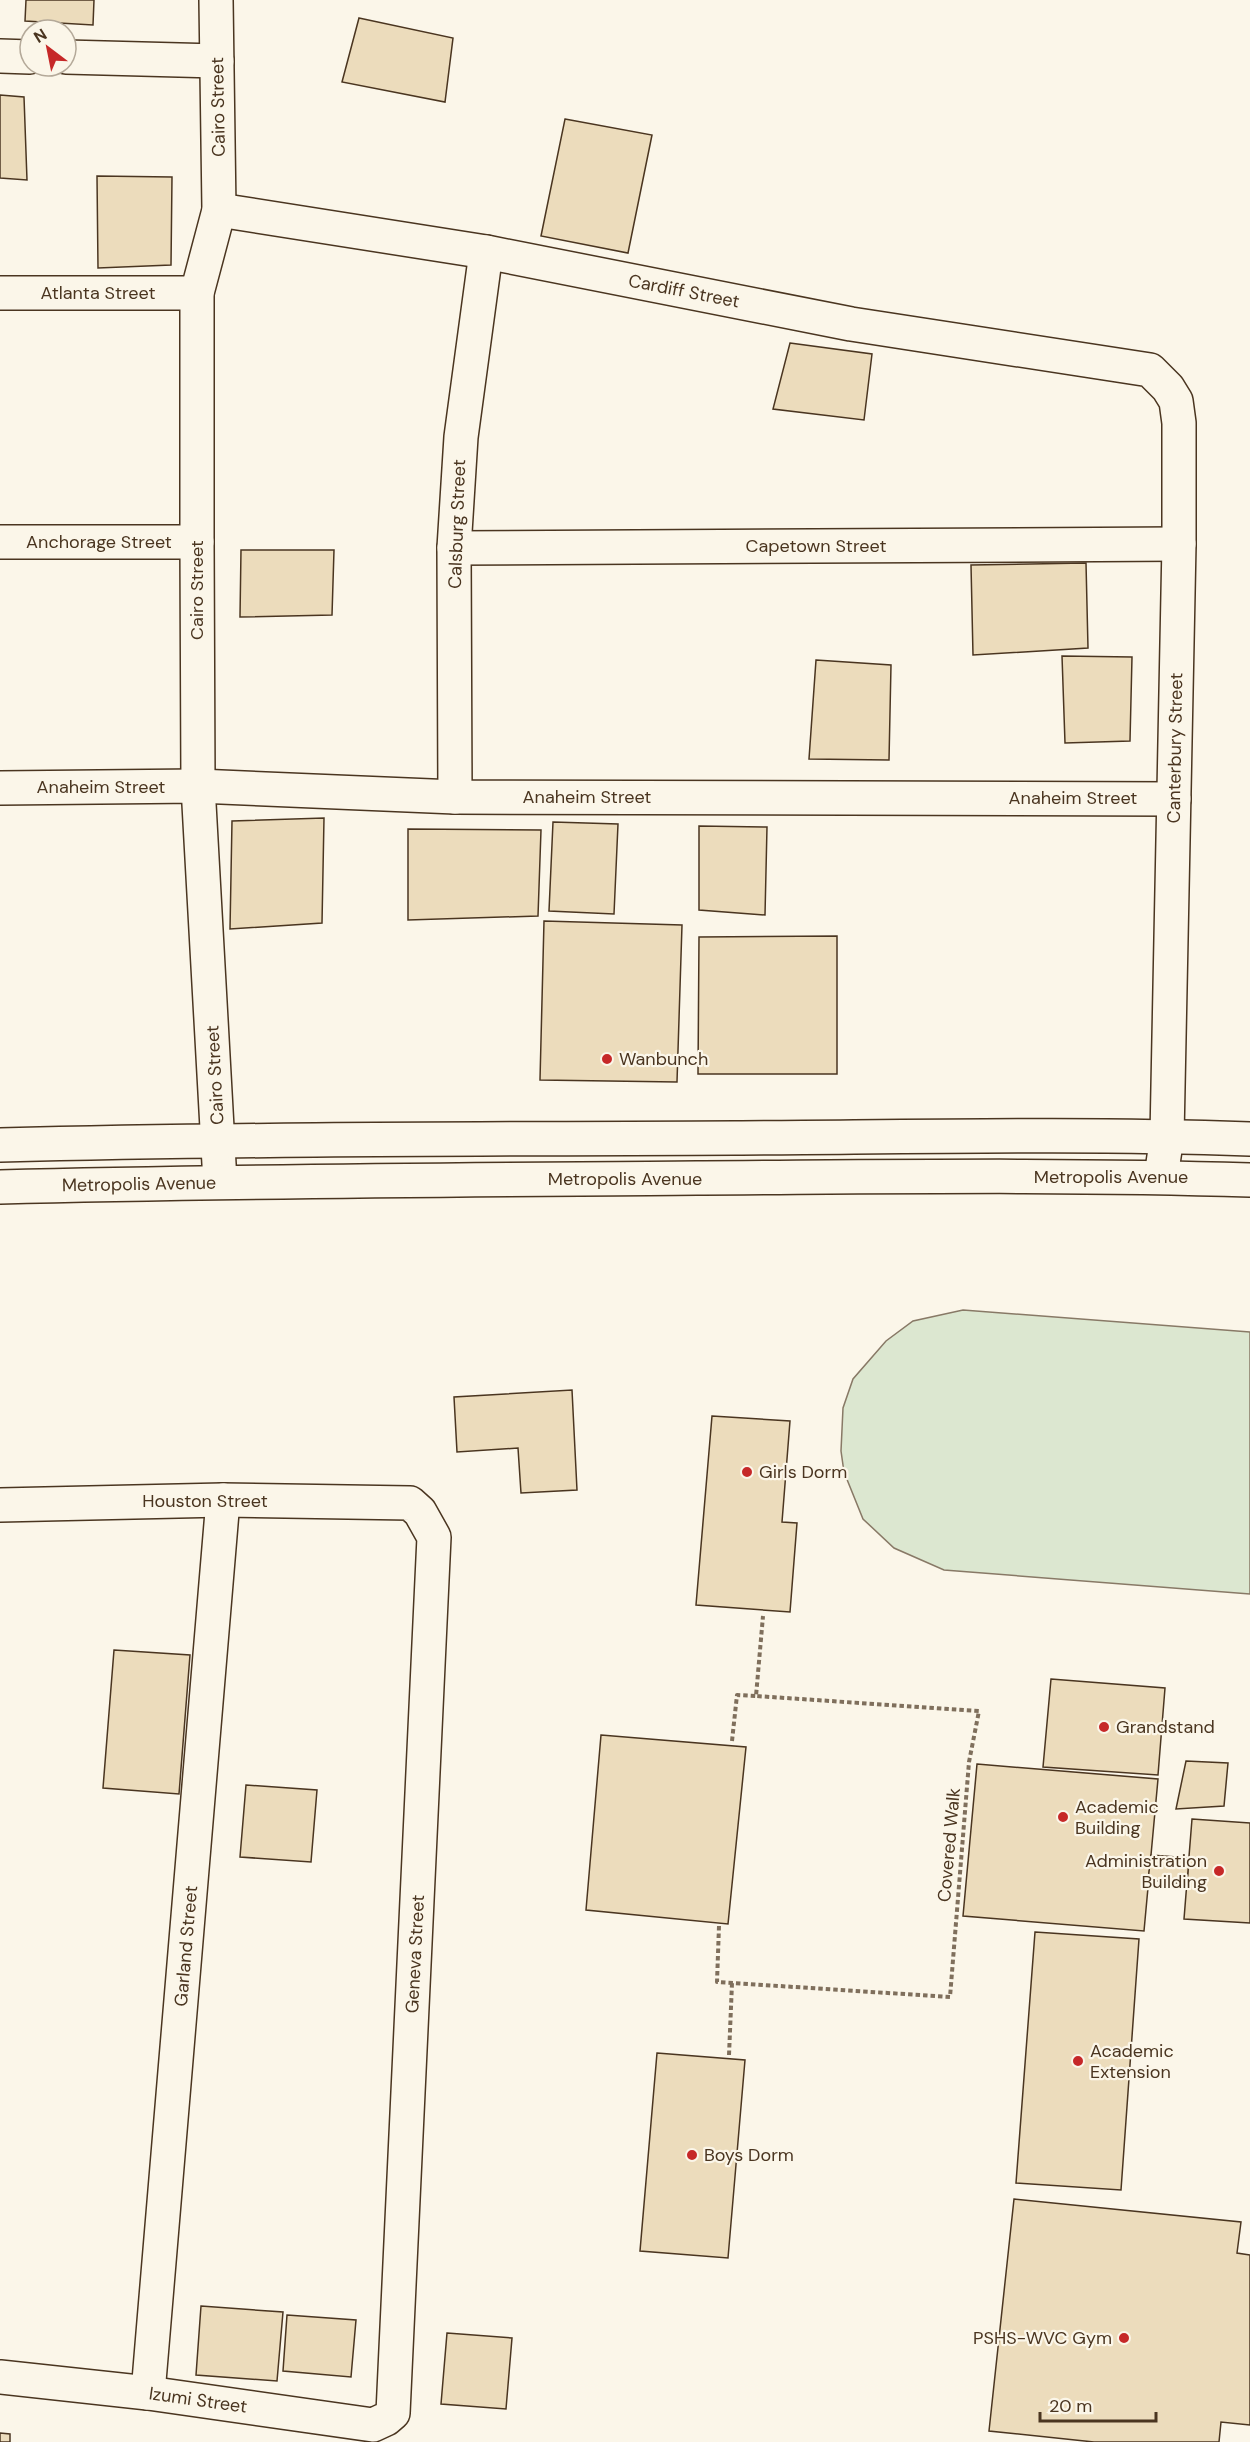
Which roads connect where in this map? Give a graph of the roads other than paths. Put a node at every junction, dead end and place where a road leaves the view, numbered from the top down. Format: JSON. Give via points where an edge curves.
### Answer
{"nodes":[{"id":1,"x":216,"y":0,"type":"edge"},
{"id":2,"x":0,"y":56,"type":"edge"},
{"id":3,"x":18,"y":57,"type":"edge"},
{"id":4,"x":78,"y":57,"type":"edge"},
{"id":5,"x":218,"y":61,"type":"junction"},
{"id":6,"x":219,"y":210,"type":"junction"},
{"id":7,"x":486,"y":252,"type":"junction"},
{"id":8,"x":0,"y":293,"type":"edge"},
{"id":9,"x":197,"y":293,"type":"junction"},
{"id":10,"x":1150,"y":370,"type":"joint"},
{"id":11,"x":0,"y":542,"type":"edge"},
{"id":12,"x":197,"y":543,"type":"junction"},
{"id":13,"x":1179,"y":544,"type":"junction"},
{"id":14,"x":454,"y":548,"type":"junction"},
{"id":15,"x":198,"y":786,"type":"junction"},
{"id":16,"x":0,"y":788,"type":"edge"},
{"id":17,"x":454,"y":797,"type":"junction"},
{"id":18,"x":1174,"y":799,"type":"junction"},
{"id":19,"x":1167,"y":1136,"type":"junction"},
{"id":20,"x":219,"y":1140,"type":"junction"},
{"id":21,"x":1250,"y":1140,"type":"edge"},
{"id":22,"x":0,"y":1144,"type":"edge"},
{"id":23,"x":1161,"y":1177,"type":"junction"},
{"id":24,"x":1250,"y":1180,"type":"edge"},
{"id":25,"x":220,"y":1182,"type":"junction"},
{"id":26,"x":0,"y":1187,"type":"edge"},
{"id":27,"x":223,"y":1500,"type":"junction"},
{"id":28,"x":410,"y":1503,"type":"joint"},
{"id":29,"x":0,"y":1505,"type":"edge"},
{"id":30,"x":0,"y":2377,"type":"edge"},
{"id":31,"x":148,"y":2393,"type":"junction"},
{"id":32,"x":393,"y":2413,"type":"joint"}],
"edges":[{"from":1,"to":5,"type":"street","name":"Cairo Street"},
{"from":2,"to":3,"type":"street"},
{"from":4,"to":5,"type":"street"},
{"from":5,"to":6,"type":"street","name":"Cairo Street"},
{"from":6,"to":7,"type":"street","name":"Cardiff Street"},
{"from":6,"to":9,"type":"street","name":"Cairo Street"},
{"from":7,"to":10,"type":"street","name":"Cardiff Street","via":[[851,324]]},
{"from":7,"to":14,"type":"street","name":"Calsburg Street","via":[[460,437]]},
{"from":8,"to":9,"type":"street","name":"Atlanta Street"},
{"from":9,"to":12,"type":"street","name":"Cairo Street"},
{"from":10,"to":13,"type":"street","name":"Canterbury Street","via":[[1176,401]]},
{"from":11,"to":12,"type":"street","name":"Anchorage Street"},
{"from":12,"to":15,"type":"street","name":"Cairo Street"},
{"from":13,"to":14,"type":"street","name":"Capetown Street"},
{"from":13,"to":18,"type":"street","name":"Canterbury Street"},
{"from":14,"to":17,"type":"street","name":"Calsburg Street"},
{"from":15,"to":16,"type":"street","name":"Anaheim Street"},
{"from":15,"to":17,"type":"street","name":"Anaheim Street"},
{"from":15,"to":20,"type":"street","name":"Cairo Street"},
{"from":17,"to":18,"type":"street","name":"Anaheim Street"},
{"from":18,"to":19,"type":"street","name":"Canterbury Street"},
{"from":19,"to":20,"type":"street"},
{"from":19,"to":21,"type":"street"},
{"from":19,"to":23,"type":"street","name":"Canterbury Street"},
{"from":20,"to":22,"type":"street"},
{"from":20,"to":25,"type":"street","name":"Cairo Street"},
{"from":23,"to":24,"type":"street","name":"Metropolis Avenue"},
{"from":23,"to":25,"type":"street","name":"Metropolis Avenue"},
{"from":25,"to":26,"type":"street","name":"Metropolis Avenue"},
{"from":27,"to":28,"type":"street","name":"Houston Street"},
{"from":27,"to":29,"type":"street","name":"Houston Street"},
{"from":27,"to":31,"type":"street","name":"Garland Street"},
{"from":28,"to":32,"type":"street","name":"Geneva Street","via":[[420,1512],[434,1538]]},
{"from":30,"to":31,"type":"street","name":"Izumi Street"},
{"from":31,"to":32,"type":"street","name":"Izumi Street","via":[[373,2425]]}]}
